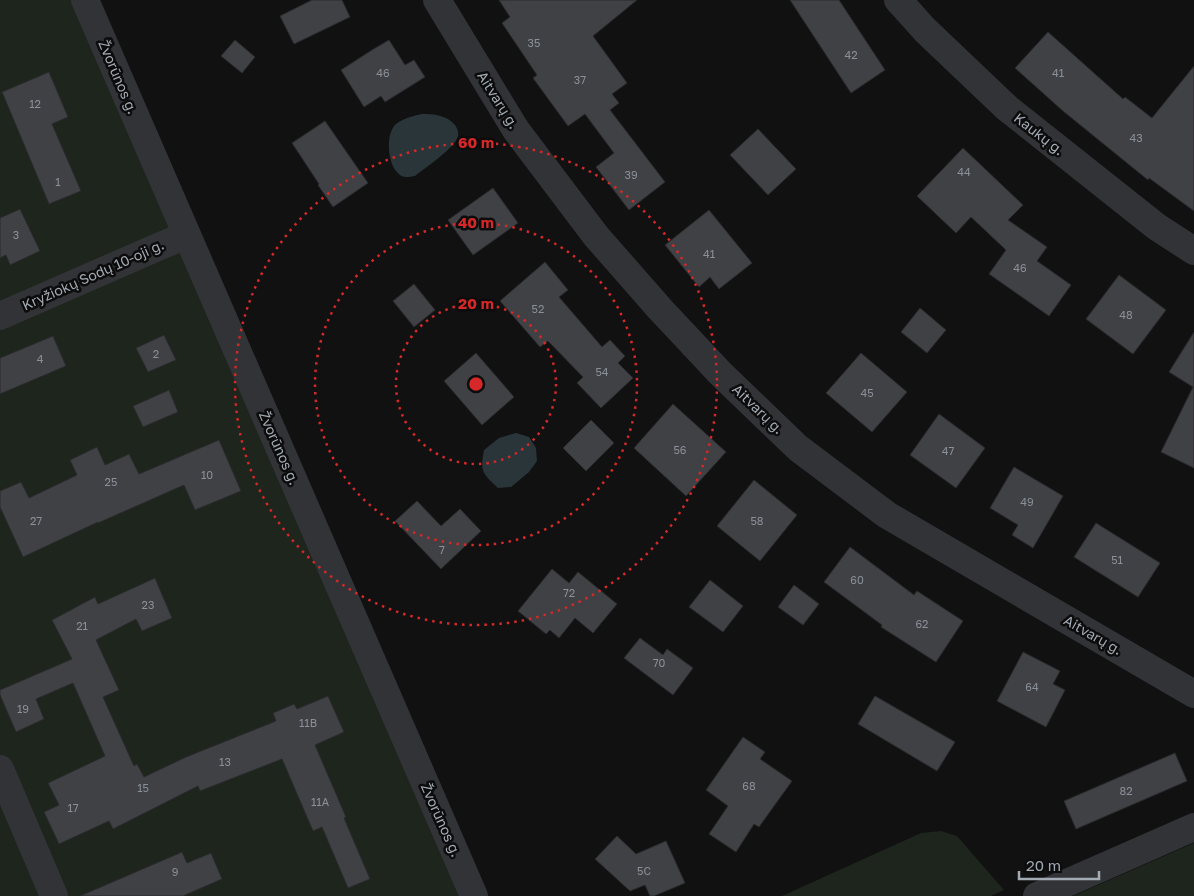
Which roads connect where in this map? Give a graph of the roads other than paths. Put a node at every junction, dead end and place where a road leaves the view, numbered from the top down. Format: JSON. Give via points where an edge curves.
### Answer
{"nodes":[{"id":1,"x":85,"y":0,"type":"edge"},
{"id":2,"x":437,"y":0,"type":"edge"},
{"id":3,"x":898,"y":0,"type":"edge"},
{"id":4,"x":186,"y":235,"type":"junction"},
{"id":5,"x":1194,"y":251,"type":"edge"},
{"id":6,"x":0,"y":316,"type":"edge"},
{"id":7,"x":1194,"y":694,"type":"edge"},
{"id":8,"x":0,"y":769,"type":"edge"},
{"id":9,"x":1194,"y":827,"type":"edge"},
{"id":10,"x":54,"y":896,"type":"edge"},
{"id":11,"x":474,"y":896,"type":"edge"},
{"id":12,"x":1037,"y":896,"type":"edge"}],
"edges":[{"from":1,"to":4,"type":"street","name":"Žvorūnos g."},
{"from":2,"to":7,"type":"street","name":"Aitvarų g.","via":[[516,130],[596,236],[700,352],[798,448],[887,515]]},
{"from":3,"to":5,"type":"street","name":"Kaukų g.","via":[[1007,108],[1157,227]]},
{"from":4,"to":6,"type":"street","name":"Kryžiokų Sodų 10-oji g."},
{"from":4,"to":11,"type":"street","name":"Žvorūnos g."},
{"from":8,"to":10,"type":"street"},
{"from":9,"to":12,"type":"street"}]}
